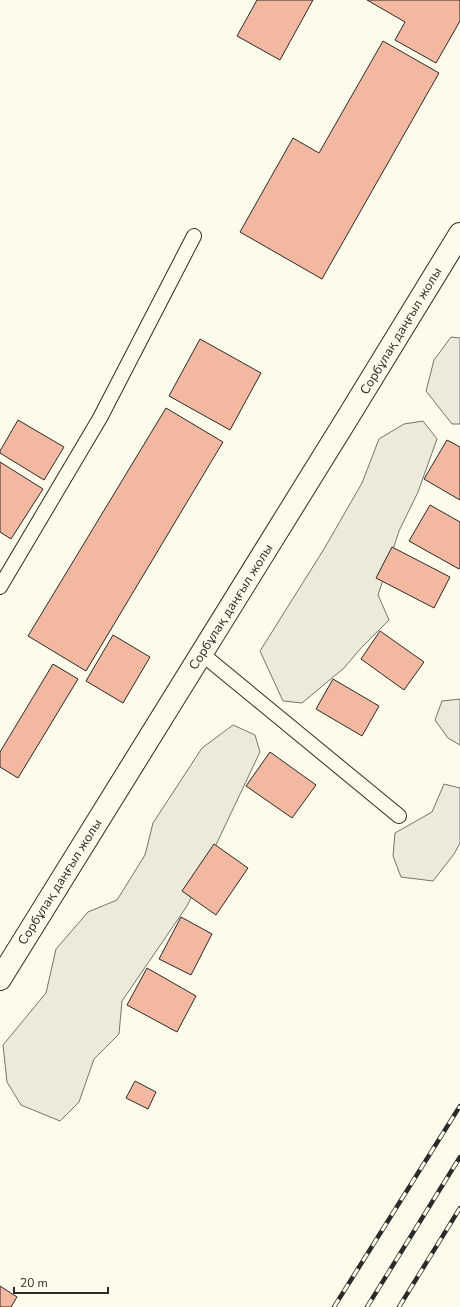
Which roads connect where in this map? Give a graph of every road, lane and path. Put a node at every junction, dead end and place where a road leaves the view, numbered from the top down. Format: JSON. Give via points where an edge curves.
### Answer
{"nodes":[{"id":1,"x":460,"y":234,"type":"edge"},
{"id":2,"x":194,"y":236,"type":"dead end"},
{"id":3,"x":0,"y":586,"type":"edge"},
{"id":4,"x":202,"y":654,"type":"junction"},
{"id":5,"x":399,"y":816,"type":"dead end"},
{"id":6,"x":0,"y":979,"type":"edge"}],
"edges":[{"from":1,"to":4,"type":"main road","name":"Сорбұлақ даңғыл жолы"},
{"from":2,"to":3,"type":"lane","via":[[100,418]]},
{"from":4,"to":5,"type":"lane"},
{"from":4,"to":6,"type":"main road","name":"Сорбұлақ даңғыл жолы"}]}
